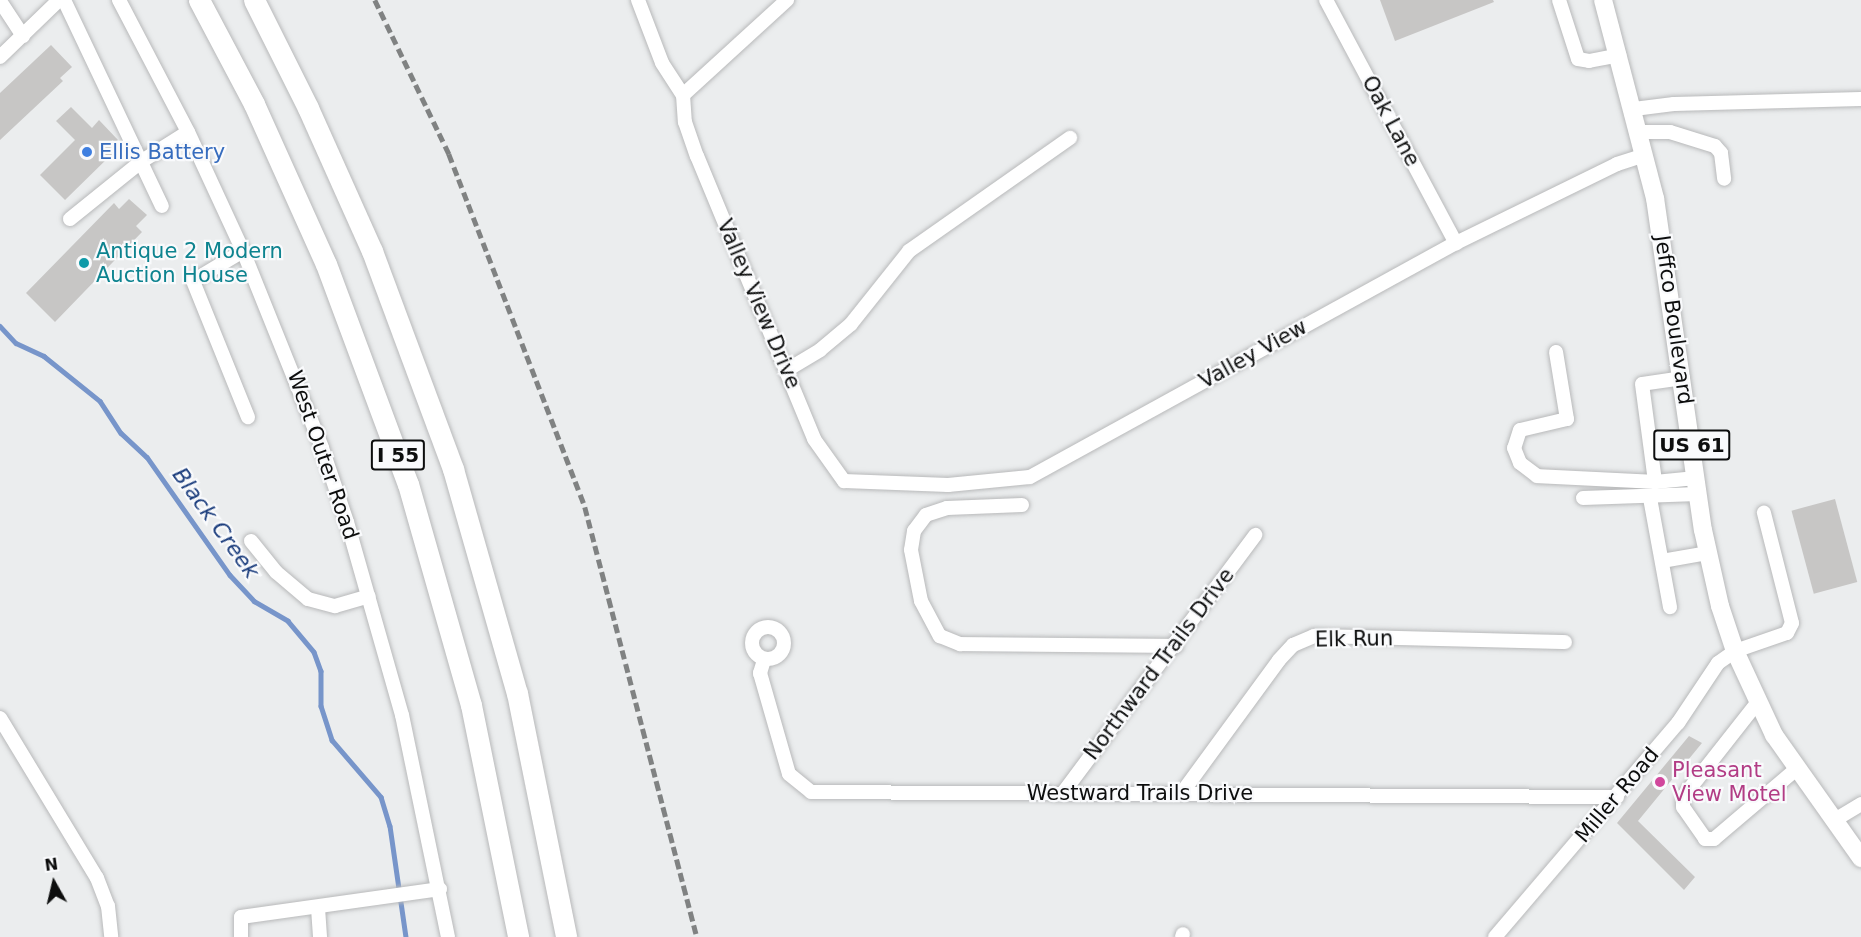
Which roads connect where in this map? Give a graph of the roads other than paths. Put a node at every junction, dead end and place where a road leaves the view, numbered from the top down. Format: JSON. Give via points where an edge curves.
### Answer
{"nodes":[{"id":1,"x":59,"y":0,"type":"edge"},
{"id":2,"x":64,"y":0,"type":"edge"},
{"id":3,"x":119,"y":0,"type":"edge"},
{"id":4,"x":200,"y":0,"type":"edge"},
{"id":5,"x":254,"y":0,"type":"edge"},
{"id":6,"x":638,"y":0,"type":"edge"},
{"id":7,"x":787,"y":0,"type":"edge"},
{"id":8,"x":1326,"y":0,"type":"edge"},
{"id":9,"x":1559,"y":0,"type":"edge"},
{"id":10,"x":1603,"y":0,"type":"edge"},
{"id":11,"x":0,"y":1,"type":"edge"},
{"id":12,"x":23,"y":36,"type":"junction"},
{"id":13,"x":1619,"y":55,"type":"junction"},
{"id":14,"x":0,"y":57,"type":"edge"},
{"id":15,"x":683,"y":95,"type":"junction"},
{"id":16,"x":1861,"y":99,"type":"edge"},
{"id":17,"x":1634,"y":109,"type":"junction"},
{"id":18,"x":188,"y":132,"type":"junction"},
{"id":19,"x":1640,"y":132,"type":"junction"},
{"id":20,"x":1070,"y":138,"type":"dead end"},
{"id":21,"x":1645,"y":155,"type":"junction"},
{"id":22,"x":142,"y":161,"type":"junction"},
{"id":23,"x":1724,"y":179,"type":"dead end"},
{"id":24,"x":162,"y":206,"type":"dead end"},
{"id":25,"x":70,"y":219,"type":"dead end"},
{"id":26,"x":1456,"y":243,"type":"junction"},
{"id":27,"x":243,"y":251,"type":"junction"},
{"id":28,"x":1556,"y":352,"type":"dead end"},
{"id":29,"x":787,"y":370,"type":"junction"},
{"id":30,"x":1683,"y":378,"type":"junction"},
{"id":31,"x":248,"y":417,"type":"dead end"},
{"id":32,"x":844,"y":481,"type":"joint"},
{"id":33,"x":1655,"y":482,"type":"junction"},
{"id":34,"x":1697,"y":486,"type":"junction"},
{"id":35,"x":1583,"y":498,"type":"dead end"},
{"id":36,"x":1650,"y":498,"type":"junction"},
{"id":37,"x":1022,"y":506,"type":"dead end"},
{"id":38,"x":1764,"y":513,"type":"dead end"},
{"id":39,"x":1255,"y":535,"type":"dead end"},
{"id":40,"x":251,"y":541,"type":"dead end"},
{"id":41,"x":1708,"y":553,"type":"junction"},
{"id":42,"x":1662,"y":561,"type":"junction"},
{"id":43,"x":369,"y":596,"type":"junction"},
{"id":44,"x":1670,"y":607,"type":"dead end"},
{"id":45,"x":1565,"y":642,"type":"dead end"},
{"id":46,"x":1176,"y":646,"type":"junction"},
{"id":47,"x":1735,"y":651,"type":"junction"},
{"id":48,"x":764,"y":660,"type":"dead end"},
{"id":49,"x":1757,"y":703,"type":"junction"},
{"id":50,"x":0,"y":718,"type":"edge"},
{"id":51,"x":1795,"y":770,"type":"junction"},
{"id":52,"x":1063,"y":793,"type":"junction"},
{"id":53,"x":1181,"y":794,"type":"junction"},
{"id":54,"x":1617,"y":797,"type":"junction"},
{"id":55,"x":1861,"y":804,"type":"edge"},
{"id":56,"x":1833,"y":822,"type":"junction"},
{"id":57,"x":1861,"y":858,"type":"edge"},
{"id":58,"x":440,"y":889,"type":"junction"},
{"id":59,"x":318,"y":908,"type":"junction"},
{"id":60,"x":111,"y":937,"type":"edge"},
{"id":61,"x":241,"y":937,"type":"edge"},
{"id":62,"x":320,"y":937,"type":"edge"},
{"id":63,"x":448,"y":937,"type":"edge"},
{"id":64,"x":518,"y":937,"type":"edge"},
{"id":65,"x":566,"y":937,"type":"edge"},
{"id":66,"x":1495,"y":937,"type":"edge"}],
"edges":[{"from":1,"to":12,"type":"street"},
{"from":2,"to":22,"type":"street"},
{"from":3,"to":18,"type":"street","name":"West Outer Road"},
{"from":4,"to":64,"type":"highway","number":"I 55","via":[[254,104],[326,264],[401,463],[471,705]]},
{"from":5,"to":65,"type":"highway","number":"I 55","via":[[372,251],[453,469],[518,693]]},
{"from":6,"to":15,"type":"street","via":[[662,63]]},
{"from":7,"to":15,"type":"street"},
{"from":8,"to":26,"type":"street","name":"Oak Lane"},
{"from":9,"to":13,"type":"street","via":[[1578,59],[1589,61]]},
{"from":10,"to":13,"type":"main road","name":"Jeffco Boulevard","number":"US 61"},
{"from":11,"to":12,"type":"street"},
{"from":12,"to":14,"type":"street"},
{"from":13,"to":17,"type":"main road","name":"Jeffco Boulevard","number":"US 61"},
{"from":15,"to":29,"type":"street","name":"Valley View Drive","via":[[685,122]]},
{"from":16,"to":17,"type":"street","via":[[1674,104]]},
{"from":17,"to":19,"type":"main road","name":"Jeffco Boulevard","number":"US 61"},
{"from":18,"to":22,"type":"street"},
{"from":18,"to":27,"type":"street","name":"West Outer Road"},
{"from":19,"to":21,"type":"main road","name":"Jeffco Boulevard","number":"US 61"},
{"from":19,"to":23,"type":"street","via":[[1670,132],[1715,146],[1721,153]]},
{"from":20,"to":29,"type":"street","via":[[909,251],[851,324],[820,350]]},
{"from":21,"to":26,"type":"street","name":"Valley View","via":[[1617,164]]},
{"from":21,"to":30,"type":"main road","name":"Jeffco Boulevard","number":"US 61","via":[[1665,253]]},
{"from":22,"to":24,"type":"street"},
{"from":22,"to":25,"type":"street"},
{"from":26,"to":32,"type":"street","name":"Valley View","via":[[1030,477],[948,485]]},
{"from":27,"to":31,"type":"street","via":[[193,281]]},
{"from":27,"to":43,"type":"street","name":"West Outer Road","via":[[318,437]]},
{"from":28,"to":33,"type":"street","via":[[1567,419],[1520,430],[1514,448],[1520,464],[1537,476]]},
{"from":29,"to":32,"type":"street","name":"Valley View Drive","via":[[814,439]]},
{"from":30,"to":33,"type":"street","via":[[1642,384]]},
{"from":30,"to":34,"type":"main road","name":"Jeffco Boulevard","number":"US 61"},
{"from":33,"to":34,"type":"street"},
{"from":34,"to":36,"type":"street"},
{"from":34,"to":41,"type":"main road","name":"Jeffco Boulevard","number":"US 61"},
{"from":35,"to":36,"type":"street"},
{"from":36,"to":42,"type":"street"},
{"from":37,"to":46,"type":"street","via":[[947,508],[926,515],[914,531],[911,550],[921,601],[940,636],[960,644]]},
{"from":38,"to":47,"type":"street","via":[[1792,623],[1787,633]]},
{"from":39,"to":46,"type":"street","name":"Northward Trails Drive"},
{"from":40,"to":43,"type":"street","via":[[276,572],[308,599],[336,606]]},
{"from":41,"to":42,"type":"street"},
{"from":41,"to":47,"type":"main road","name":"Jeffco Boulevard","number":"US 61"},
{"from":42,"to":44,"type":"street"},
{"from":43,"to":58,"type":"street","name":"West Outer Road","via":[[402,715]]},
{"from":45,"to":53,"type":"street","name":"Elk Run","via":[[1314,636],[1293,645],[1279,660]]},
{"from":46,"to":52,"type":"street","name":"Northward Trails Drive"},
{"from":47,"to":49,"type":"main road","name":"Jeffco Boulevard","number":"US 61"},
{"from":47,"to":54,"type":"street","name":"Miller Road","via":[[1718,663],[1678,723]]},
{"from":48,"to":52,"type":"street","name":"Westward Trails Drive","via":[[760,673],[789,774],[811,792]]},
{"from":49,"to":51,"type":"main road","name":"Jeffco Boulevard","number":"US 61"},
{"from":49,"to":51,"type":"street","via":[[1683,797],[1683,807],[1705,839],[1714,839]]},
{"from":50,"to":60,"type":"street","via":[[97,878],[108,906]]},
{"from":51,"to":56,"type":"main road","name":"Jeffco Boulevard","number":"US 61"},
{"from":52,"to":53,"type":"street","name":"Westward Trails Drive"},
{"from":53,"to":54,"type":"street","name":"Westward Trails Drive"},
{"from":54,"to":66,"type":"street","name":"Miller Road"},
{"from":55,"to":56,"type":"street"},
{"from":56,"to":57,"type":"main road","name":"Jeffco Boulevard","number":"US 61"},
{"from":58,"to":59,"type":"street"},
{"from":58,"to":63,"type":"street","name":"West Outer Road"},
{"from":59,"to":61,"type":"street","via":[[241,917]]},
{"from":59,"to":62,"type":"street"}]}
